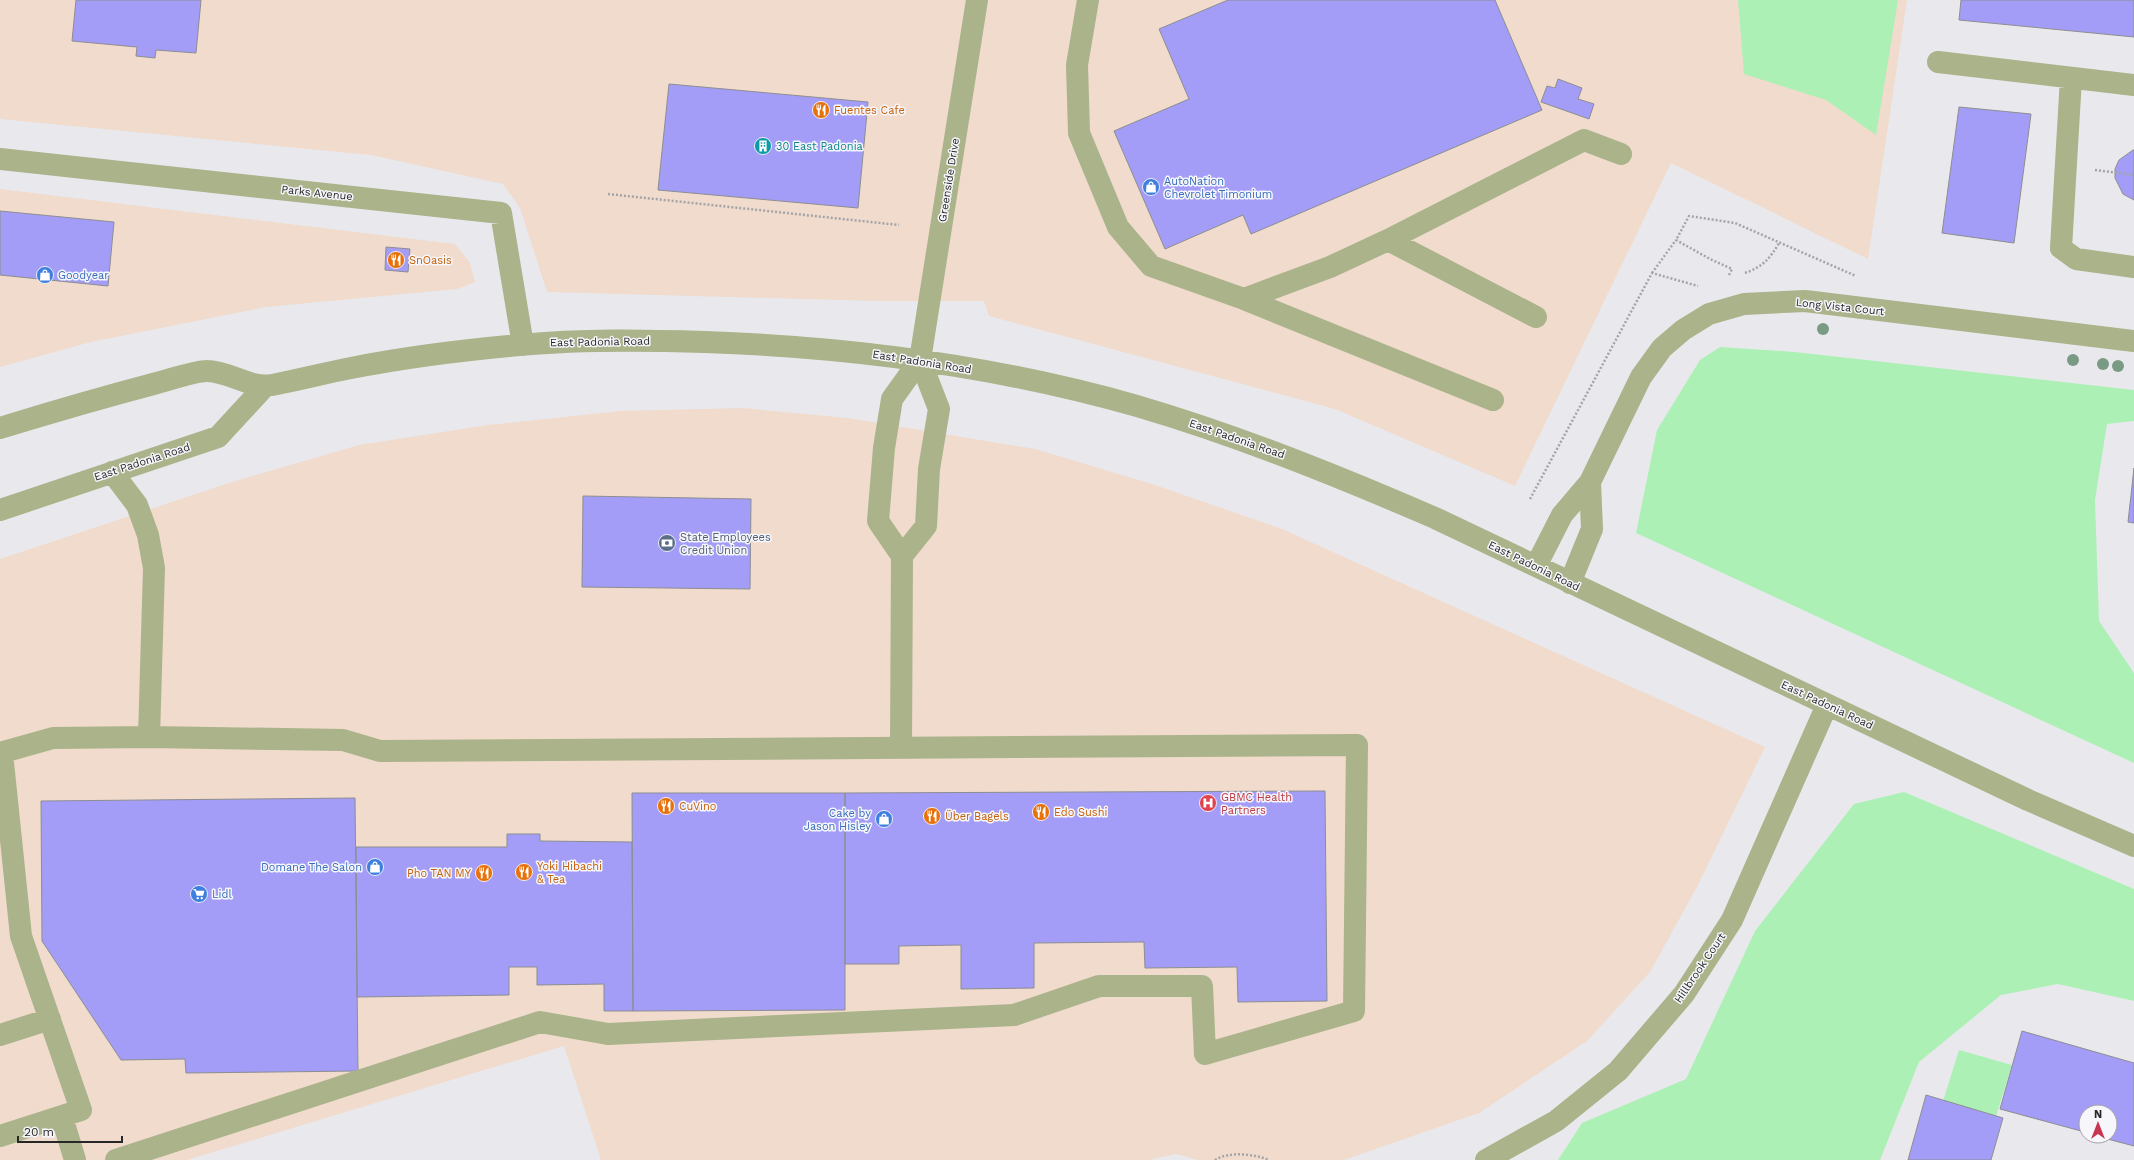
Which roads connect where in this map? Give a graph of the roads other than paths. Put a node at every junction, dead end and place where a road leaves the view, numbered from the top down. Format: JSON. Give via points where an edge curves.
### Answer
{"nodes":[{"id":1,"x":977,"y":0,"type":"edge"},
{"id":2,"x":1088,"y":0,"type":"edge"},
{"id":3,"x":1938,"y":62,"type":"dead end"},
{"id":4,"x":2071,"y":78,"type":"junction"},
{"id":5,"x":2134,"y":85,"type":"edge"},
{"id":6,"x":1621,"y":154,"type":"dead end"},
{"id":7,"x":0,"y":159,"type":"edge"},
{"id":8,"x":1388,"y":240,"type":"junction"},
{"id":9,"x":2134,"y":267,"type":"edge"},
{"id":10,"x":1244,"y":299,"type":"junction"},
{"id":11,"x":1536,"y":317,"type":"dead end"},
{"id":12,"x":2134,"y":340,"type":"edge"},
{"id":13,"x":523,"y":345,"type":"junction"},
{"id":14,"x":920,"y":360,"type":"junction"},
{"id":15,"x":265,"y":386,"type":"junction"},
{"id":16,"x":1493,"y":400,"type":"dead end"},
{"id":17,"x":0,"y":428,"type":"edge"},
{"id":18,"x":112,"y":472,"type":"junction"},
{"id":19,"x":1590,"y":482,"type":"junction"},
{"id":20,"x":0,"y":510,"type":"edge"},
{"id":21,"x":902,"y":556,"type":"junction"},
{"id":22,"x":1536,"y":566,"type":"junction"},
{"id":23,"x":1570,"y":583,"type":"junction"},
{"id":24,"x":1827,"y":705,"type":"junction"},
{"id":25,"x":149,"y":737,"type":"junction"},
{"id":26,"x":902,"y":748,"type":"junction"},
{"id":27,"x":1,"y":753,"type":"edge"},
{"id":28,"x":2134,"y":846,"type":"edge"},
{"id":29,"x":50,"y":1019,"type":"junction"},
{"id":30,"x":0,"y":1035,"type":"edge"},
{"id":31,"x":62,"y":1117,"type":"junction"},
{"id":32,"x":0,"y":1136,"type":"edge"},
{"id":33,"x":75,"y":1160,"type":"edge"},
{"id":34,"x":116,"y":1160,"type":"edge"},
{"id":35,"x":1486,"y":1160,"type":"edge"}],
"edges":[{"from":1,"to":14,"type":"street","name":"Greenside Drive"},
{"from":2,"to":10,"type":"street","via":[[1078,65],[1079,133],[1118,227],[1151,266]]},
{"from":3,"to":4,"type":"street"},
{"from":4,"to":5,"type":"street"},
{"from":4,"to":9,"type":"street","via":[[2061,248],[2076,259]]},
{"from":6,"to":8,"type":"street","via":[[1584,140]]},
{"from":7,"to":13,"type":"street","name":"Parks Avenue","via":[[501,213]]},
{"from":8,"to":10,"type":"street","via":[[1330,267]]},
{"from":8,"to":11,"type":"street"},
{"from":10,"to":16,"type":"street"},
{"from":12,"to":19,"type":"street","name":"Long Vista Court","via":[[1805,302],[1737,306],[1709,314],[1683,330],[1662,348],[1641,377]]},
{"from":13,"to":14,"type":"street","name":"East Padonia Road","via":[[634,341],[759,344]]},
{"from":13,"to":15,"type":"street","name":"East Padonia Road","via":[[355,367]]},
{"from":14,"to":21,"type":"street","via":[[939,409],[929,469],[926,526]]},
{"from":14,"to":21,"type":"street","via":[[892,399],[884,448],[878,521]]},
{"from":14,"to":22,"type":"street","name":"East Padonia Road","via":[[1046,384],[1136,406],[1225,434],[1358,484]]},
{"from":15,"to":17,"type":"street","name":"East Padonia Road","via":[[207,371],[83,402]]},
{"from":15,"to":18,"type":"street","name":"East Padonia Road","via":[[218,437]]},
{"from":18,"to":20,"type":"street","name":"East Padonia Road"},
{"from":18,"to":25,"type":"street","via":[[137,506],[148,535],[154,568]]},
{"from":19,"to":22,"type":"street","via":[[1562,515]]},
{"from":19,"to":23,"type":"street","via":[[1592,529]]},
{"from":21,"to":26,"type":"street"},
{"from":22,"to":23,"type":"street","name":"East Padonia Road"},
{"from":23,"to":24,"type":"street","name":"East Padonia Road"},
{"from":24,"to":28,"type":"street","name":"East Padonia Road","via":[[2028,800]]},
{"from":24,"to":35,"type":"street","name":"Hillbrook Court","via":[[1732,920],[1684,994],[1618,1071],[1556,1121]]},
{"from":25,"to":26,"type":"street","via":[[343,740],[380,751]]},
{"from":25,"to":27,"type":"street","via":[[53,738]]},
{"from":26,"to":34,"type":"street","via":[[1357,745],[1354,1011],[1205,1054],[1202,986],[1099,986],[1014,1014],[608,1034],[540,1022]]},
{"from":27,"to":29,"type":"street","via":[[21,936]]},
{"from":29,"to":30,"type":"street"},
{"from":29,"to":31,"type":"street","via":[[81,1110]]},
{"from":31,"to":32,"type":"street"},
{"from":31,"to":33,"type":"street"}]}
